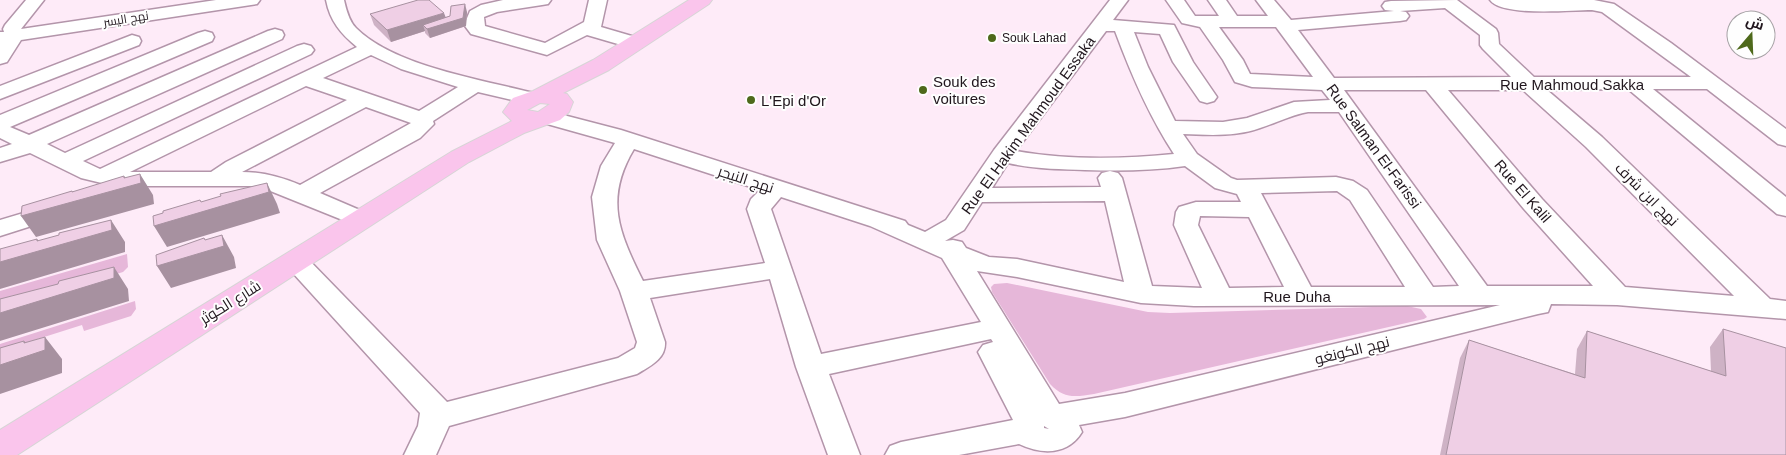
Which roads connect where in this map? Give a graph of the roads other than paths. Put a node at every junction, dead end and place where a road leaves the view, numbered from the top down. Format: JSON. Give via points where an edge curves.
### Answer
{"nodes":[{"id":1,"x":35,"y":0,"type":"edge"},
{"id":2,"x":251,"y":0,"type":"edge"},
{"id":3,"x":335,"y":0,"type":"edge"},
{"id":4,"x":542,"y":0,"type":"edge"},
{"id":5,"x":598,"y":0,"type":"edge"},
{"id":6,"x":702,"y":0,"type":"edge"},
{"id":7,"x":1119,"y":0,"type":"edge"},
{"id":8,"x":1175,"y":0,"type":"edge"},
{"id":9,"x":1217,"y":0,"type":"edge"},
{"id":10,"x":1265,"y":0,"type":"edge"},
{"id":11,"x":1358,"y":0,"type":"edge"},
{"id":12,"x":1500,"y":0,"type":"edge"},
{"id":13,"x":1447,"y":1,"type":"edge"},
{"id":14,"x":1569,"y":3,"type":"edge"},
{"id":15,"x":1385,"y":8,"type":"edge"},
{"id":16,"x":1206,"y":22,"type":"junction"},
{"id":17,"x":1232,"y":22,"type":"junction"},
{"id":18,"x":1284,"y":24,"type":"junction"},
{"id":19,"x":1112,"y":25,"type":"junction"},
{"id":20,"x":590,"y":26,"type":"junction"},
{"id":21,"x":275,"y":34,"type":"dead end"},
{"id":22,"x":7,"y":37,"type":"edge"},
{"id":23,"x":205,"y":37,"type":"dead end"},
{"id":24,"x":132,"y":40,"type":"dead end"},
{"id":25,"x":635,"y":43,"type":"junction"},
{"id":26,"x":370,"y":48,"type":"junction"},
{"id":27,"x":304,"y":50,"type":"dead end"},
{"id":28,"x":0,"y":58,"type":"edge"},
{"id":29,"x":305,"y":79,"type":"junction"},
{"id":30,"x":1528,"y":83,"type":"junction"},
{"id":31,"x":1711,"y":83,"type":"junction"},
{"id":32,"x":1328,"y":84,"type":"junction"},
{"id":33,"x":1432,"y":84,"type":"junction"},
{"id":34,"x":1634,"y":84,"type":"junction"},
{"id":35,"x":480,"y":86,"type":"junction"},
{"id":36,"x":0,"y":92,"type":"edge"},
{"id":37,"x":1207,"y":96,"type":"dead end"},
{"id":38,"x":364,"y":100,"type":"junction"},
{"id":39,"x":1345,"y":106,"type":"junction"},
{"id":40,"x":539,"y":107,"type":"junction"},
{"id":41,"x":421,"y":119,"type":"junction"},
{"id":42,"x":0,"y":123,"type":"edge"},
{"id":43,"x":1167,"y":127,"type":"junction"},
{"id":44,"x":0,"y":130,"type":"edge"},
{"id":45,"x":620,"y":138,"type":"junction"},
{"id":46,"x":1786,"y":139,"type":"edge"},
{"id":47,"x":30,"y":145,"type":"junction"},
{"id":48,"x":0,"y":155,"type":"edge"},
{"id":49,"x":1002,"y":155,"type":"junction"},
{"id":50,"x":1189,"y":159,"type":"junction"},
{"id":51,"x":64,"y":162,"type":"junction"},
{"id":52,"x":1106,"y":164,"type":"junction"},
{"id":53,"x":101,"y":177,"type":"junction"},
{"id":54,"x":216,"y":179,"type":"junction"},
{"id":55,"x":156,"y":180,"type":"junction"},
{"id":56,"x":1248,"y":187,"type":"junction"},
{"id":57,"x":776,"y":188,"type":"junction"},
{"id":58,"x":302,"y":194,"type":"junction"},
{"id":59,"x":1115,"y":194,"type":"junction"},
{"id":60,"x":975,"y":195,"type":"junction"},
{"id":61,"x":1786,"y":209,"type":"edge"},
{"id":62,"x":1256,"y":210,"type":"junction"},
{"id":63,"x":360,"y":219,"type":"junction"},
{"id":64,"x":0,"y":228,"type":"edge"},
{"id":65,"x":946,"y":240,"type":"junction"},
{"id":66,"x":295,"y":261,"type":"junction"},
{"id":67,"x":1007,"y":268,"type":"junction"},
{"id":68,"x":780,"y":269,"type":"junction"},
{"id":69,"x":975,"y":288,"type":"junction"},
{"id":70,"x":634,"y":291,"type":"junction"},
{"id":71,"x":1141,"y":294,"type":"junction"},
{"id":72,"x":1579,"y":295,"type":"junction"},
{"id":73,"x":1302,"y":296,"type":"junction"},
{"id":74,"x":1425,"y":296,"type":"junction"},
{"id":75,"x":1479,"y":296,"type":"junction"},
{"id":76,"x":1617,"y":296,"type":"junction"},
{"id":77,"x":1220,"y":297,"type":"junction"},
{"id":78,"x":1774,"y":309,"type":"edge"},
{"id":79,"x":991,"y":330,"type":"junction"},
{"id":80,"x":811,"y":367,"type":"junction"},
{"id":81,"x":437,"y":417,"type":"junction"},
{"id":82,"x":1049,"y":433,"type":"edge"},
{"id":83,"x":0,"y":448,"type":"edge"},
{"id":84,"x":420,"y":455,"type":"edge"},
{"id":85,"x":844,"y":455,"type":"edge"},
{"id":86,"x":901,"y":455,"type":"edge"}],
"edges":[{"from":1,"to":22,"type":"street"},
{"from":2,"to":22,"type":"street","name":"نهج اليسر"},
{"from":3,"to":26,"type":"street","name":"نهج النيجر","via":[[350,32]]},
{"from":4,"to":20,"type":"street","via":[[482,11],[476,15],[474,26],[478,30],[547,49]]},
{"from":5,"to":20,"type":"street"},
{"from":6,"to":25,"type":"main road","name":"شارع الكوثر"},
{"from":7,"to":19,"type":"street","name":"Rue El Hakim Mahmoud Essaka"},
{"from":8,"to":16,"type":"street","via":[[1188,19]]},
{"from":9,"to":17,"type":"street"},
{"from":10,"to":18,"type":"street","name":"Rue Salman El-Farissi"},
{"from":11,"to":15,"type":"street"},
{"from":12,"to":14,"type":"street","via":[[1512,5]]},
{"from":13,"to":15,"type":"street"},
{"from":13,"to":30,"type":"street","name":"نهج ابن شرف","via":[[1489,33],[1490,45]]},
{"from":14,"to":31,"type":"street","via":[[1600,6],[1617,13]]},
{"from":15,"to":18,"type":"street"},
{"from":16,"to":17,"type":"street"},
{"from":16,"to":32,"type":"street","name":"Rue Mahmoud Sakka","via":[[1242,78],[1258,82]]},
{"from":17,"to":18,"type":"street"},
{"from":18,"to":32,"type":"street","name":"Rue Salman El-Farissi"},
{"from":19,"to":37,"type":"street","via":[[1167,29],[1183,62]]},
{"from":19,"to":43,"type":"street"},
{"from":19,"to":49,"type":"street","name":"Rue El Hakim Mahmoud Essaka"},
{"from":20,"to":25,"type":"street","via":[[594,31]]},
{"from":21,"to":47,"type":"street"},
{"from":22,"to":28,"type":"street"},
{"from":23,"to":42,"type":"street"},
{"from":24,"to":36,"type":"street"},
{"from":25,"to":40,"type":"main road","name":"شارع الكوثر"},
{"from":26,"to":29,"type":"street"},
{"from":26,"to":35,"type":"street","name":"نهج النيجر","via":[[391,59]]},
{"from":27,"to":51,"type":"street"},
{"from":29,"to":38,"type":"street"},
{"from":29,"to":53,"type":"street"},
{"from":30,"to":33,"type":"street","name":"Rue Mahmoud Sakka"},
{"from":30,"to":34,"type":"street","name":"Rue Mahmoud Sakka"},
{"from":30,"to":78,"type":"street","name":"نهج ابن شرف"},
{"from":31,"to":34,"type":"street","name":"Rue Mahmoud Sakka"},
{"from":31,"to":46,"type":"street"},
{"from":32,"to":33,"type":"street","name":"Rue Mahmoud Sakka"},
{"from":32,"to":39,"type":"street","name":"Rue Salman El-Farissi"},
{"from":33,"to":76,"type":"street","name":"Rue El Kalil","via":[[1533,204]]},
{"from":34,"to":61,"type":"street"},
{"from":35,"to":40,"type":"street","name":"نهج النيجر"},
{"from":35,"to":41,"type":"street"},
{"from":38,"to":41,"type":"street"},
{"from":38,"to":54,"type":"street"},
{"from":39,"to":43,"type":"street","via":[[1294,108],[1252,124],[1223,129]]},
{"from":39,"to":75,"type":"street","name":"Rue Salman El-Farissi"},
{"from":40,"to":45,"type":"street","name":"نهج النيجر"},
{"from":40,"to":63,"type":"main road","name":"شارع الكوثر","via":[[516,128],[460,157]]},
{"from":41,"to":58,"type":"street","via":[[423,124],[412,133]]},
{"from":43,"to":50,"type":"street"},
{"from":44,"to":47,"type":"street"},
{"from":45,"to":57,"type":"street","name":"نهج النيجر"},
{"from":45,"to":70,"type":"street","via":[[604,197],[610,240]]},
{"from":47,"to":48,"type":"street"},
{"from":47,"to":51,"type":"street"},
{"from":49,"to":52,"type":"street","via":[[1026,162]]},
{"from":49,"to":60,"type":"street","name":"Rue El Hakim Mahmoud Essaka"},
{"from":50,"to":52,"type":"street","via":[[1166,163]]},
{"from":50,"to":56,"type":"street","via":[[1228,186]]},
{"from":51,"to":53,"type":"street"},
{"from":52,"to":59,"type":"street"},
{"from":53,"to":55,"type":"street"},
{"from":54,"to":55,"type":"street"},
{"from":54,"to":58,"type":"street","via":[[258,179]]},
{"from":55,"to":64,"type":"street"},
{"from":56,"to":62,"type":"street"},
{"from":56,"to":74,"type":"street","via":[[1336,184],[1352,190]]},
{"from":57,"to":65,"type":"street","name":"نهج النيجر"},
{"from":57,"to":68,"type":"street","via":[[760,204],[759,210]]},
{"from":58,"to":63,"type":"street"},
{"from":59,"to":60,"type":"street"},
{"from":59,"to":71,"type":"street"},
{"from":60,"to":65,"type":"street","name":"Rue El Hakim Mahmoud Essaka"},
{"from":62,"to":73,"type":"street"},
{"from":62,"to":77,"type":"street","via":[[1196,209],[1188,212],[1186,225]]},
{"from":63,"to":66,"type":"main road","name":"شارع الكوثر"},
{"from":65,"to":67,"type":"street","name":"Rue Duha"},
{"from":65,"to":69,"type":"street"},
{"from":65,"to":79,"type":"street"},
{"from":66,"to":81,"type":"street","via":[[435,409]]},
{"from":66,"to":83,"type":"main road","name":"شارع الكوثر"},
{"from":67,"to":69,"type":"street"},
{"from":67,"to":71,"type":"street","name":"Rue Duha"},
{"from":68,"to":70,"type":"street"},
{"from":68,"to":80,"type":"street"},
{"from":69,"to":79,"type":"street"},
{"from":70,"to":81,"type":"street","via":[[651,342],[651,350],[645,356],[627,366]]},
{"from":71,"to":77,"type":"street","name":"Rue Duha"},
{"from":72,"to":75,"type":"street","name":"Rue Duha"},
{"from":72,"to":76,"type":"street"},
{"from":72,"to":82,"type":"street","name":"نهج الكونغو","via":[[1125,405]]},
{"from":73,"to":74,"type":"street","name":"Rue Duha"},
{"from":73,"to":77,"type":"street","name":"Rue Duha"},
{"from":74,"to":75,"type":"street","name":"Rue Duha"},
{"from":76,"to":78,"type":"street"},
{"from":79,"to":80,"type":"street"},
{"from":79,"to":82,"type":"street"},
{"from":80,"to":85,"type":"street"},
{"from":81,"to":84,"type":"street"},
{"from":82,"to":86,"type":"street","name":"نهج الكونغو","via":[[961,442]]}]}
